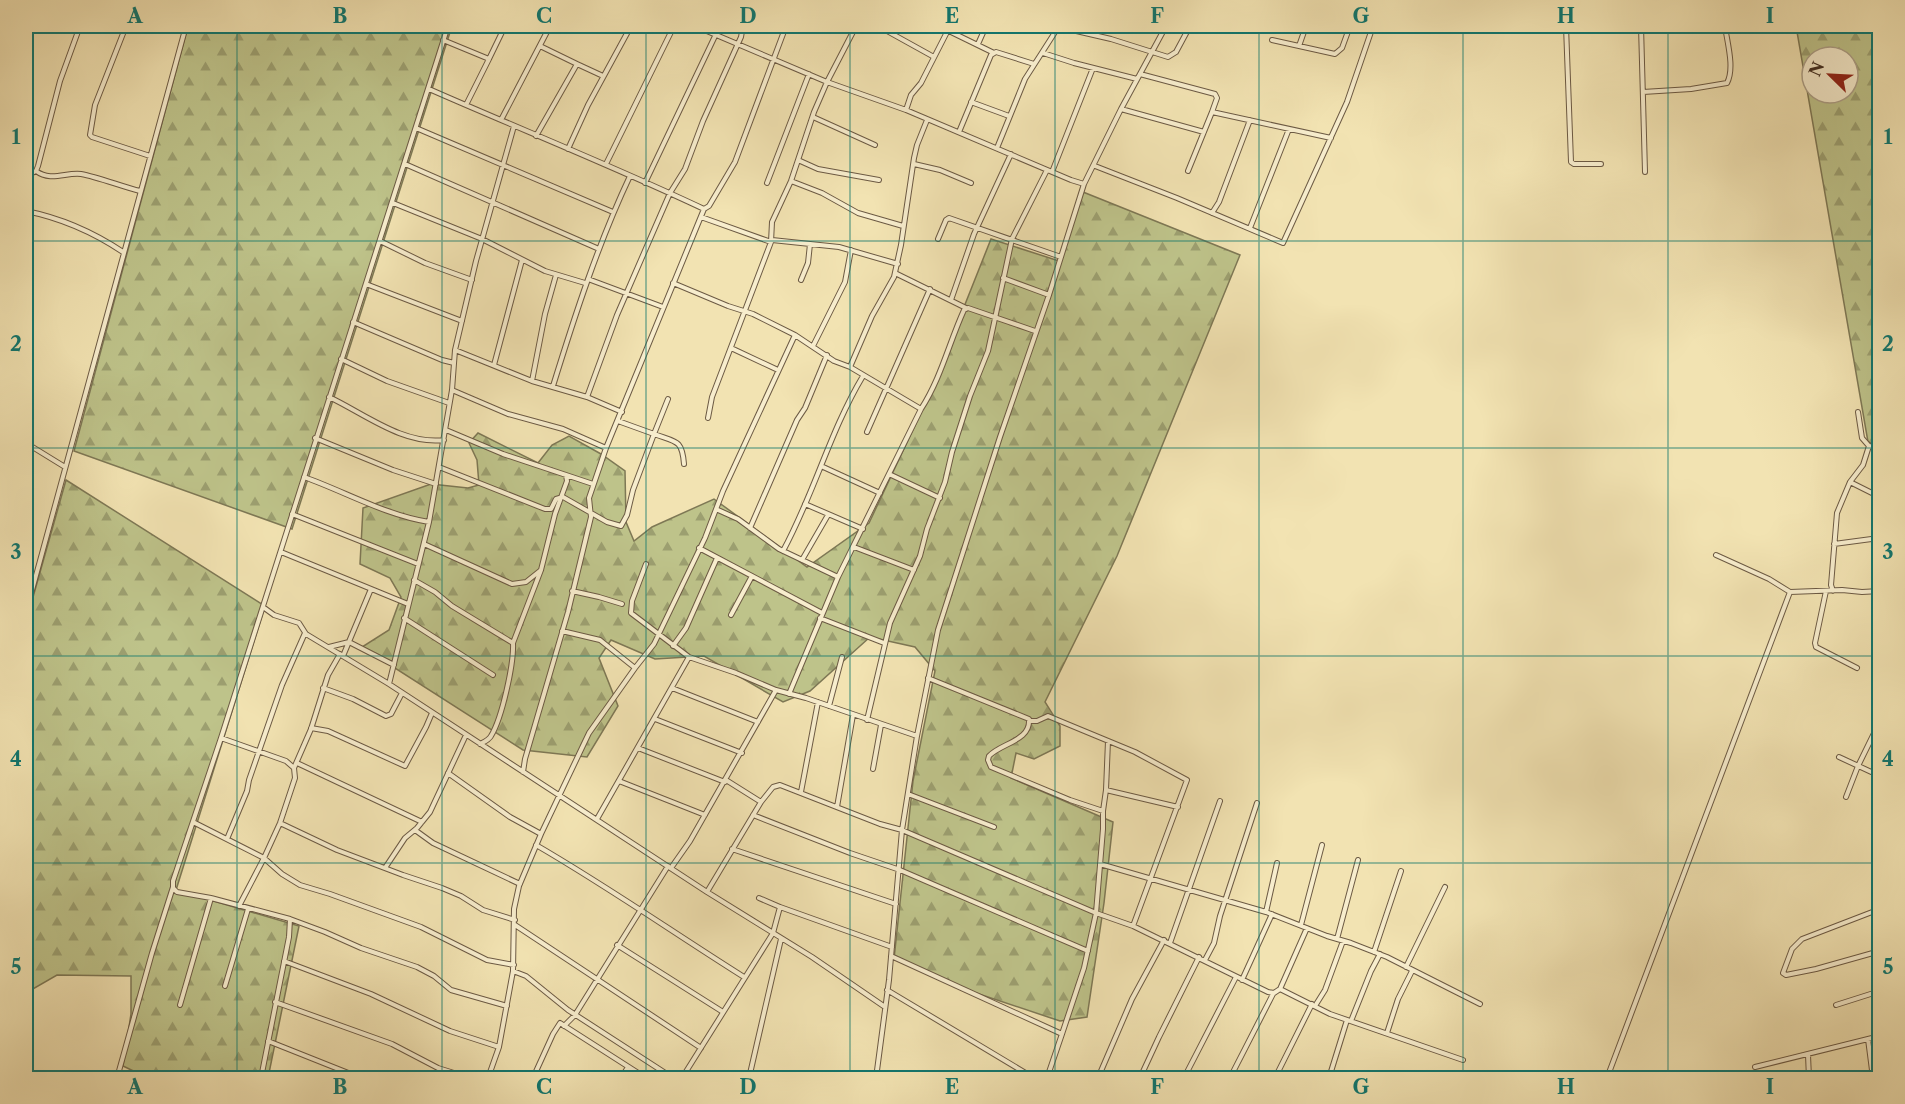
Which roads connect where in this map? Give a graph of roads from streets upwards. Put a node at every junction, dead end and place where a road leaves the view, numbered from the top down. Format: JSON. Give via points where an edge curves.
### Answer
{"nodes":[{"id":1,"x":80,"y":26,"type":"edge"},
{"id":2,"x":126,"y":26,"type":"edge"},
{"id":3,"x":186,"y":26,"type":"edge"},
{"id":4,"x":448,"y":26,"type":"edge"},
{"id":5,"x":505,"y":26,"type":"edge"},
{"id":6,"x":550,"y":26,"type":"edge"},
{"id":7,"x":631,"y":26,"type":"edge"},
{"id":8,"x":674,"y":26,"type":"edge"},
{"id":9,"x":695,"y":26,"type":"edge"},
{"id":10,"x":743,"y":26,"type":"edge"},
{"id":11,"x":786,"y":26,"type":"edge"},
{"id":12,"x":856,"y":26,"type":"edge"},
{"id":13,"x":878,"y":26,"type":"edge"},
{"id":14,"x":986,"y":26,"type":"edge"},
{"id":15,"x":1059,"y":26,"type":"edge"},
{"id":16,"x":1159,"y":26,"type":"edge"},
{"id":17,"x":1166,"y":26,"type":"edge"},
{"id":18,"x":1190,"y":26,"type":"edge"},
{"id":19,"x":1306,"y":26,"type":"edge"},
{"id":20,"x":1350,"y":26,"type":"edge"},
{"id":21,"x":1373,"y":26,"type":"edge"},
{"id":22,"x":1566,"y":26,"type":"edge"},
{"id":23,"x":1641,"y":26,"type":"edge"},
{"id":24,"x":1725,"y":26,"type":"edge"},
{"id":25,"x":716,"y":34,"type":"junction"},
{"id":26,"x":444,"y":40,"type":"junction"},
{"id":27,"x":1272,"y":40,"type":"dead end"},
{"id":28,"x":738,"y":44,"type":"junction"},
{"id":29,"x":978,"y":44,"type":"junction"},
{"id":30,"x":540,"y":46,"type":"junction"},
{"id":31,"x":1299,"y":46,"type":"junction"},
{"id":32,"x":994,"y":53,"type":"junction"},
{"id":33,"x":1043,"y":53,"type":"junction"},
{"id":34,"x":1151,"y":54,"type":"junction"},
{"id":35,"x":934,"y":57,"type":"junction"},
{"id":36,"x":489,"y":59,"type":"junction"},
{"id":37,"x":774,"y":60,"type":"junction"},
{"id":38,"x":577,"y":64,"type":"junction"},
{"id":39,"x":1034,"y":64,"type":"junction"},
{"id":40,"x":1093,"y":68,"type":"junction"},
{"id":41,"x":809,"y":74,"type":"junction"},
{"id":42,"x":1140,"y":74,"type":"junction"},
{"id":43,"x":603,"y":76,"type":"junction"},
{"id":44,"x":1137,"y":79,"type":"junction"},
{"id":45,"x":827,"y":82,"type":"junction"},
{"id":46,"x":429,"y":89,"type":"junction"},
{"id":47,"x":1643,"y":92,"type":"junction"},
{"id":48,"x":971,"y":102,"type":"junction"},
{"id":49,"x":466,"y":105,"type":"junction"},
{"id":50,"x":1121,"y":109,"type":"junction"},
{"id":51,"x":906,"y":110,"type":"junction"},
{"id":52,"x":1212,"y":112,"type":"junction"},
{"id":53,"x":1009,"y":116,"type":"junction"},
{"id":54,"x":813,"y":117,"type":"junction"},
{"id":55,"x":501,"y":120,"type":"junction"},
{"id":56,"x":927,"y":120,"type":"junction"},
{"id":57,"x":1250,"y":120,"type":"junction"},
{"id":58,"x":514,"y":126,"type":"junction"},
{"id":59,"x":416,"y":128,"type":"junction"},
{"id":60,"x":1289,"y":129,"type":"junction"},
{"id":61,"x":959,"y":132,"type":"junction"},
{"id":62,"x":1204,"y":132,"type":"junction"},
{"id":63,"x":536,"y":136,"type":"junction"},
{"id":64,"x":1331,"y":138,"type":"junction"},
{"id":65,"x":875,"y":145,"type":"dead end"},
{"id":66,"x":997,"y":148,"type":"junction"},
{"id":67,"x":568,"y":149,"type":"junction"},
{"id":68,"x":1011,"y":154,"type":"junction"},
{"id":69,"x":150,"y":156,"type":"junction"},
{"id":70,"x":798,"y":160,"type":"junction"},
{"id":71,"x":405,"y":164,"type":"junction"},
{"id":72,"x":606,"y":164,"type":"junction"},
{"id":73,"x":914,"y":164,"type":"junction"},
{"id":74,"x":1601,"y":164,"type":"dead end"},
{"id":75,"x":503,"y":165,"type":"junction"},
{"id":76,"x":1095,"y":166,"type":"junction"},
{"id":77,"x":36,"y":171,"type":"junction"},
{"id":78,"x":1050,"y":171,"type":"junction"},
{"id":79,"x":1188,"y":171,"type":"dead end"},
{"id":80,"x":1645,"y":172,"type":"dead end"},
{"id":81,"x":26,"y":174,"type":"edge"},
{"id":82,"x":630,"y":176,"type":"junction"},
{"id":83,"x":879,"y":180,"type":"dead end"},
{"id":84,"x":791,"y":181,"type":"junction"},
{"id":85,"x":645,"y":183,"type":"junction"},
{"id":86,"x":767,"y":183,"type":"dead end"},
{"id":87,"x":971,"y":183,"type":"dead end"},
{"id":88,"x":1084,"y":184,"type":"junction"},
{"id":89,"x":140,"y":191,"type":"junction"},
{"id":90,"x":670,"y":193,"type":"junction"},
{"id":91,"x":393,"y":203,"type":"junction"},
{"id":92,"x":492,"y":203,"type":"junction"},
{"id":93,"x":704,"y":209,"type":"junction"},
{"id":94,"x":26,"y":211,"type":"edge"},
{"id":95,"x":613,"y":212,"type":"junction"},
{"id":96,"x":1212,"y":213,"type":"junction"},
{"id":97,"x":701,"y":217,"type":"junction"},
{"id":98,"x":903,"y":226,"type":"junction"},
{"id":99,"x":977,"y":228,"type":"junction"},
{"id":100,"x":1250,"y":228,"type":"junction"},
{"id":101,"x":482,"y":239,"type":"junction"},
{"id":102,"x":938,"y":239,"type":"dead end"},
{"id":103,"x":1012,"y":239,"type":"junction"},
{"id":104,"x":380,"y":241,"type":"junction"},
{"id":105,"x":771,"y":241,"type":"junction"},
{"id":106,"x":810,"y":244,"type":"junction"},
{"id":107,"x":599,"y":249,"type":"junction"},
{"id":108,"x":851,"y":250,"type":"junction"},
{"id":109,"x":123,"y":252,"type":"junction"},
{"id":110,"x":1061,"y":257,"type":"junction"},
{"id":111,"x":522,"y":260,"type":"junction"},
{"id":112,"x":898,"y":264,"type":"junction"},
{"id":113,"x":895,"y":273,"type":"junction"},
{"id":114,"x":556,"y":275,"type":"junction"},
{"id":115,"x":1004,"y":278,"type":"junction"},
{"id":116,"x":472,"y":280,"type":"junction"},
{"id":117,"x":801,"y":280,"type":"dead end"},
{"id":118,"x":586,"y":281,"type":"junction"},
{"id":119,"x":673,"y":283,"type":"junction"},
{"id":120,"x":366,"y":284,"type":"junction"},
{"id":121,"x":930,"y":289,"type":"junction"},
{"id":122,"x":627,"y":293,"type":"junction"},
{"id":123,"x":1049,"y":295,"type":"junction"},
{"id":124,"x":951,"y":300,"type":"junction"},
{"id":125,"x":663,"y":307,"type":"junction"},
{"id":126,"x":966,"y":308,"type":"junction"},
{"id":127,"x":745,"y":312,"type":"junction"},
{"id":128,"x":994,"y":316,"type":"junction"},
{"id":129,"x":462,"y":321,"type":"junction"},
{"id":130,"x":353,"y":322,"type":"junction"},
{"id":131,"x":1035,"y":331,"type":"junction"},
{"id":132,"x":795,"y":335,"type":"junction"},
{"id":133,"x":813,"y":346,"type":"junction"},
{"id":134,"x":731,"y":348,"type":"junction"},
{"id":135,"x":454,"y":350,"type":"junction"},
{"id":136,"x":827,"y":355,"type":"junction"},
{"id":137,"x":340,"y":359,"type":"junction"},
{"id":138,"x":454,"y":363,"type":"junction"},
{"id":139,"x":494,"y":365,"type":"junction"},
{"id":140,"x":850,"y":367,"type":"junction"},
{"id":141,"x":778,"y":370,"type":"junction"},
{"id":142,"x":863,"y":376,"type":"junction"},
{"id":143,"x":532,"y":381,"type":"junction"},
{"id":144,"x":552,"y":386,"type":"junction"},
{"id":145,"x":886,"y":387,"type":"junction"},
{"id":146,"x":452,"y":390,"type":"junction"},
{"id":147,"x":329,"y":397,"type":"junction"},
{"id":148,"x":587,"y":397,"type":"junction"},
{"id":149,"x":668,"y":399,"type":"dead end"},
{"id":150,"x":449,"y":403,"type":"junction"},
{"id":151,"x":921,"y":409,"type":"junction"},
{"id":152,"x":1858,"y":411,"type":"dead end"},
{"id":153,"x":622,"y":412,"type":"junction"},
{"id":154,"x":708,"y":418,"type":"dead end"},
{"id":155,"x":618,"y":421,"type":"junction"},
{"id":156,"x":446,"y":430,"type":"junction"},
{"id":157,"x":867,"y":432,"type":"dead end"},
{"id":158,"x":654,"y":434,"type":"junction"},
{"id":159,"x":315,"y":438,"type":"junction"},
{"id":160,"x":444,"y":440,"type":"junction"},
{"id":161,"x":26,"y":443,"type":"edge"},
{"id":162,"x":1869,"y":446,"type":"junction"},
{"id":163,"x":606,"y":448,"type":"junction"},
{"id":164,"x":1880,"y":448,"type":"edge"},
{"id":165,"x":684,"y":464,"type":"dead end"},
{"id":166,"x":821,"y":466,"type":"junction"},
{"id":167,"x":65,"y":467,"type":"junction"},
{"id":168,"x":439,"y":467,"type":"junction"},
{"id":169,"x":889,"y":474,"type":"junction"},
{"id":170,"x":566,"y":475,"type":"junction"},
{"id":171,"x":303,"y":477,"type":"junction"},
{"id":172,"x":1850,"y":482,"type":"junction"},
{"id":173,"x":593,"y":483,"type":"junction"},
{"id":174,"x":436,"y":484,"type":"junction"},
{"id":175,"x":880,"y":494,"type":"junction"},
{"id":176,"x":563,"y":497,"type":"junction"},
{"id":177,"x":1880,"y":497,"type":"edge"},
{"id":178,"x":940,"y":498,"type":"junction"},
{"id":179,"x":805,"y":504,"type":"junction"},
{"id":180,"x":717,"y":510,"type":"junction"},
{"id":181,"x":591,"y":513,"type":"junction"},
{"id":182,"x":292,"y":514,"type":"junction"},
{"id":183,"x":828,"y":515,"type":"junction"},
{"id":184,"x":429,"y":522,"type":"junction"},
{"id":185,"x":750,"y":528,"type":"junction"},
{"id":186,"x":863,"y":529,"type":"junction"},
{"id":187,"x":1879,"y":538,"type":"edge"},
{"id":188,"x":424,"y":544,"type":"junction"},
{"id":189,"x":1833,"y":544,"type":"junction"},
{"id":190,"x":854,"y":547,"type":"junction"},
{"id":191,"x":699,"y":548,"type":"junction"},
{"id":192,"x":783,"y":551,"type":"junction"},
{"id":193,"x":281,"y":552,"type":"junction"},
{"id":194,"x":1716,"y":555,"type":"dead end"},
{"id":195,"x":717,"y":558,"type":"junction"},
{"id":196,"x":802,"y":560,"type":"junction"},
{"id":197,"x":418,"y":564,"type":"junction"},
{"id":198,"x":646,"y":564,"type":"dead end"},
{"id":199,"x":542,"y":570,"type":"junction"},
{"id":200,"x":914,"y":570,"type":"junction"},
{"id":201,"x":752,"y":576,"type":"junction"},
{"id":202,"x":838,"y":577,"type":"junction"},
{"id":203,"x":414,"y":580,"type":"junction"},
{"id":204,"x":371,"y":589,"type":"junction"},
{"id":205,"x":572,"y":591,"type":"junction"},
{"id":206,"x":1826,"y":591,"type":"junction"},
{"id":207,"x":1833,"y":591,"type":"junction"},
{"id":208,"x":1880,"y":591,"type":"edge"},
{"id":209,"x":1790,"y":592,"type":"junction"},
{"id":210,"x":408,"y":604,"type":"junction"},
{"id":211,"x":622,"y":604,"type":"dead end"},
{"id":212,"x":263,"y":607,"type":"junction"},
{"id":213,"x":26,"y":612,"type":"edge"},
{"id":214,"x":822,"y":613,"type":"junction"},
{"id":215,"x":731,"y":615,"type":"dead end"},
{"id":216,"x":404,"y":618,"type":"junction"},
{"id":217,"x":820,"y":618,"type":"junction"},
{"id":218,"x":562,"y":631,"type":"junction"},
{"id":219,"x":305,"y":633,"type":"junction"},
{"id":220,"x":658,"y":634,"type":"junction"},
{"id":221,"x":349,"y":642,"type":"junction"},
{"id":222,"x":513,"y":643,"type":"junction"},
{"id":223,"x":884,"y":643,"type":"junction"},
{"id":224,"x":673,"y":646,"type":"junction"},
{"id":225,"x":328,"y":647,"type":"junction"},
{"id":226,"x":341,"y":655,"type":"junction"},
{"id":227,"x":689,"y":657,"type":"junction"},
{"id":228,"x":842,"y":657,"type":"dead end"},
{"id":229,"x":394,"y":665,"type":"junction"},
{"id":230,"x":635,"y":668,"type":"junction"},
{"id":231,"x":1857,"y":668,"type":"dead end"},
{"id":232,"x":493,"y":675,"type":"dead end"},
{"id":233,"x":928,"y":678,"type":"junction"},
{"id":234,"x":389,"y":684,"type":"junction"},
{"id":235,"x":324,"y":688,"type":"junction"},
{"id":236,"x":672,"y":688,"type":"junction"},
{"id":237,"x":776,"y":690,"type":"junction"},
{"id":238,"x":402,"y":693,"type":"junction"},
{"id":239,"x":789,"y":694,"type":"junction"},
{"id":240,"x":819,"y":702,"type":"junction"},
{"id":241,"x":829,"y":706,"type":"junction"},
{"id":242,"x":432,"y":713,"type":"junction"},
{"id":243,"x":853,"y":715,"type":"junction"},
{"id":244,"x":655,"y":719,"type":"junction"},
{"id":245,"x":867,"y":720,"type":"junction"},
{"id":246,"x":1030,"y":721,"type":"junction"},
{"id":247,"x":1880,"y":721,"type":"edge"},
{"id":248,"x":758,"y":722,"type":"junction"},
{"id":249,"x":880,"y":724,"type":"junction"},
{"id":250,"x":311,"y":728,"type":"junction"},
{"id":251,"x":466,"y":735,"type":"junction"},
{"id":252,"x":917,"y":736,"type":"junction"},
{"id":253,"x":221,"y":738,"type":"junction"},
{"id":254,"x":1108,"y":741,"type":"junction"},
{"id":255,"x":480,"y":744,"type":"junction"},
{"id":256,"x":638,"y":748,"type":"junction"},
{"id":257,"x":260,"y":751,"type":"junction"},
{"id":258,"x":742,"y":753,"type":"junction"},
{"id":259,"x":1839,"y":757,"type":"dead end"},
{"id":260,"x":525,"y":759,"type":"junction"},
{"id":261,"x":297,"y":763,"type":"junction"},
{"id":262,"x":514,"y":766,"type":"junction"},
{"id":263,"x":1858,"y":766,"type":"junction"},
{"id":264,"x":294,"y":768,"type":"junction"},
{"id":265,"x":873,"y":768,"type":"dead end"},
{"id":266,"x":523,"y":772,"type":"junction"},
{"id":267,"x":448,"y":773,"type":"junction"},
{"id":268,"x":1880,"y":776,"type":"edge"},
{"id":269,"x":619,"y":780,"type":"junction"},
{"id":270,"x":725,"y":782,"type":"junction"},
{"id":271,"x":1106,"y":790,"type":"junction"},
{"id":272,"x":801,"y":792,"type":"junction"},
{"id":273,"x":908,"y":794,"type":"junction"},
{"id":274,"x":559,"y":795,"type":"junction"},
{"id":275,"x":1846,"y":797,"type":"dead end"},
{"id":276,"x":1220,"y":801,"type":"dead end"},
{"id":277,"x":761,"y":802,"type":"junction"},
{"id":278,"x":1257,"y":803,"type":"dead end"},
{"id":279,"x":837,"y":807,"type":"junction"},
{"id":280,"x":1178,"y":807,"type":"junction"},
{"id":281,"x":1103,"y":811,"type":"junction"},
{"id":282,"x":705,"y":815,"type":"junction"},
{"id":283,"x":753,"y":815,"type":"junction"},
{"id":284,"x":597,"y":819,"type":"junction"},
{"id":285,"x":193,"y":822,"type":"junction"},
{"id":286,"x":422,"y":822,"type":"junction"},
{"id":287,"x":280,"y":823,"type":"junction"},
{"id":288,"x":994,"y":827,"type":"dead end"},
{"id":289,"x":415,"y":830,"type":"junction"},
{"id":290,"x":902,"y":830,"type":"junction"},
{"id":291,"x":541,"y":834,"type":"junction"},
{"id":292,"x":227,"y":839,"type":"junction"},
{"id":293,"x":536,"y":845,"type":"junction"},
{"id":294,"x":1322,"y":845,"type":"dead end"},
{"id":295,"x":732,"y":849,"type":"junction"},
{"id":296,"x":264,"y":858,"type":"junction"},
{"id":297,"x":1358,"y":860,"type":"dead end"},
{"id":298,"x":1277,"y":863,"type":"dead end"},
{"id":299,"x":1100,"y":864,"type":"junction"},
{"id":300,"x":669,"y":867,"type":"junction"},
{"id":301,"x":385,"y":868,"type":"junction"},
{"id":302,"x":900,"y":870,"type":"junction"},
{"id":303,"x":1401,"y":871,"type":"dead end"},
{"id":304,"x":1152,"y":878,"type":"junction"},
{"id":305,"x":520,"y":884,"type":"junction"},
{"id":306,"x":173,"y":886,"type":"junction"},
{"id":307,"x":1445,"y":887,"type":"dead end"},
{"id":308,"x":1187,"y":889,"type":"junction"},
{"id":309,"x":707,"y":892,"type":"junction"},
{"id":310,"x":212,"y":898,"type":"junction"},
{"id":311,"x":759,"y":898,"type":"dead end"},
{"id":312,"x":1226,"y":900,"type":"junction"},
{"id":313,"x":896,"y":904,"type":"junction"},
{"id":314,"x":239,"y":906,"type":"junction"},
{"id":315,"x":780,"y":907,"type":"junction"},
{"id":316,"x":248,"y":909,"type":"junction"},
{"id":317,"x":1880,"y":909,"type":"edge"},
{"id":318,"x":639,"y":911,"type":"junction"},
{"id":319,"x":1266,"y":912,"type":"junction"},
{"id":320,"x":1096,"y":913,"type":"junction"},
{"id":321,"x":1272,"y":914,"type":"junction"},
{"id":322,"x":290,"y":920,"type":"junction"},
{"id":323,"x":514,"y":922,"type":"junction"},
{"id":324,"x":1301,"y":925,"type":"junction"},
{"id":325,"x":1133,"y":926,"type":"junction"},
{"id":326,"x":1306,"y":928,"type":"junction"},
{"id":327,"x":773,"y":933,"type":"junction"},
{"id":328,"x":781,"y":939,"type":"junction"},
{"id":329,"x":1337,"y":939,"type":"junction"},
{"id":330,"x":1164,"y":940,"type":"junction"},
{"id":331,"x":1343,"y":941,"type":"junction"},
{"id":332,"x":1170,"y":943,"type":"junction"},
{"id":333,"x":617,"y":945,"type":"junction"},
{"id":334,"x":892,"y":946,"type":"junction"},
{"id":335,"x":1088,"y":951,"type":"junction"},
{"id":336,"x":1880,"y":951,"type":"edge"},
{"id":337,"x":1374,"y":952,"type":"junction"},
{"id":338,"x":1380,"y":954,"type":"junction"},
{"id":339,"x":891,"y":956,"type":"junction"},
{"id":340,"x":1199,"y":957,"type":"junction"},
{"id":341,"x":1205,"y":960,"type":"junction"},
{"id":342,"x":284,"y":961,"type":"junction"},
{"id":343,"x":514,"y":964,"type":"junction"},
{"id":344,"x":1406,"y":967,"type":"junction"},
{"id":345,"x":513,"y":970,"type":"junction"},
{"id":346,"x":1412,"y":971,"type":"junction"},
{"id":347,"x":744,"y":977,"type":"junction"},
{"id":348,"x":1236,"y":977,"type":"junction"},
{"id":349,"x":597,"y":980,"type":"junction"},
{"id":350,"x":1242,"y":980,"type":"junction"},
{"id":351,"x":225,"y":986,"type":"dead end"},
{"id":352,"x":1280,"y":989,"type":"junction"},
{"id":353,"x":887,"y":990,"type":"junction"},
{"id":354,"x":1880,"y":991,"type":"edge"},
{"id":355,"x":1274,"y":993,"type":"junction"},
{"id":356,"x":275,"y":1002,"type":"junction"},
{"id":357,"x":1480,"y":1004,"type":"dead end"},
{"id":358,"x":180,"y":1005,"type":"dead end"},
{"id":359,"x":1313,"y":1005,"type":"junction"},
{"id":360,"x":1836,"y":1005,"type":"dead end"},
{"id":361,"x":507,"y":1006,"type":"junction"},
{"id":362,"x":885,"y":1007,"type":"junction"},
{"id":363,"x":723,"y":1012,"type":"junction"},
{"id":364,"x":575,"y":1015,"type":"junction"},
{"id":365,"x":1349,"y":1021,"type":"junction"},
{"id":366,"x":564,"y":1026,"type":"junction"},
{"id":367,"x":1387,"y":1033,"type":"junction"},
{"id":368,"x":1062,"y":1034,"type":"junction"},
{"id":369,"x":1880,"y":1036,"type":"edge"},
{"id":370,"x":1868,"y":1039,"type":"junction"},
{"id":371,"x":268,"y":1041,"type":"junction"},
{"id":372,"x":500,"y":1047,"type":"junction"},
{"id":373,"x":701,"y":1048,"type":"junction"},
{"id":374,"x":1808,"y":1055,"type":"junction"},
{"id":375,"x":1463,"y":1060,"type":"dead end"},
{"id":376,"x":628,"y":1067,"type":"junction"},
{"id":377,"x":1755,"y":1067,"type":"dead end"},
{"id":378,"x":686,"y":1073,"type":"junction"},
{"id":379,"x":117,"y":1078,"type":"edge"},
{"id":380,"x":261,"y":1078,"type":"edge"},
{"id":381,"x":361,"y":1078,"type":"edge"},
{"id":382,"x":470,"y":1078,"type":"edge"},
{"id":383,"x":488,"y":1078,"type":"edge"},
{"id":384,"x":533,"y":1078,"type":"edge"},
{"id":385,"x":621,"y":1078,"type":"edge"},
{"id":386,"x":646,"y":1078,"type":"edge"},
{"id":387,"x":673,"y":1078,"type":"edge"},
{"id":388,"x":682,"y":1078,"type":"edge"},
{"id":389,"x":696,"y":1078,"type":"edge"},
{"id":390,"x":750,"y":1078,"type":"edge"},
{"id":391,"x":876,"y":1078,"type":"edge"},
{"id":392,"x":1034,"y":1078,"type":"edge"},
{"id":393,"x":1047,"y":1078,"type":"edge"},
{"id":394,"x":1098,"y":1078,"type":"edge"},
{"id":395,"x":1140,"y":1078,"type":"edge"},
{"id":396,"x":1184,"y":1078,"type":"edge"},
{"id":397,"x":1230,"y":1078,"type":"edge"},
{"id":398,"x":1275,"y":1078,"type":"edge"},
{"id":399,"x":1329,"y":1078,"type":"edge"},
{"id":400,"x":1607,"y":1078,"type":"edge"},
{"id":401,"x":1809,"y":1078,"type":"edge"},
{"id":402,"x":1873,"y":1078,"type":"edge"}],
"edges":[{"from":1,"to":77,"type":"street","via":[[60,81]]},
{"from":2,"to":69,"type":"street","via":[[95,105],[90,135]]},
{"from":3,"to":69,"type":"street"},
{"from":4,"to":26,"type":"street"},
{"from":5,"to":36,"type":"street"},
{"from":6,"to":30,"type":"street"},
{"from":7,"to":43,"type":"street"},
{"from":8,"to":72,"type":"street"},
{"from":9,"to":25,"type":"street"},
{"from":10,"to":28,"type":"street"},
{"from":11,"to":37,"type":"street"},
{"from":12,"to":45,"type":"street"},
{"from":13,"to":35,"type":"street"},
{"from":14,"to":29,"type":"street"},
{"from":15,"to":33,"type":"street"},
{"from":15,"to":34,"type":"street"},
{"from":16,"to":17,"type":"street"},
{"from":17,"to":34,"type":"street"},
{"from":18,"to":34,"type":"street","via":[[1171,57]]},
{"from":19,"to":31,"type":"street"},
{"from":20,"to":31,"type":"street","via":[[1338,53]]},
{"from":21,"to":64,"type":"street"},
{"from":22,"to":74,"type":"street","via":[[1571,162]]},
{"from":23,"to":47,"type":"street"},
{"from":24,"to":47,"type":"street","via":[[1730,61],[1727,83]]},
{"from":25,"to":28,"type":"street"},
{"from":25,"to":85,"type":"street"},
{"from":26,"to":36,"type":"street"},
{"from":26,"to":46,"type":"street"},
{"from":27,"to":31,"type":"street"},
{"from":28,"to":37,"type":"street"},
{"from":28,"to":90,"type":"street","via":[[685,169]]},
{"from":29,"to":32,"type":"street"},
{"from":29,"to":35,"type":"street","via":[[947,32]]},
{"from":30,"to":38,"type":"street"},
{"from":30,"to":55,"type":"street"},
{"from":32,"to":39,"type":"street"},
{"from":32,"to":48,"type":"street"},
{"from":33,"to":39,"type":"street"},
{"from":33,"to":40,"type":"street"},
{"from":34,"to":42,"type":"street"},
{"from":35,"to":51,"type":"street"},
{"from":36,"to":49,"type":"street"},
{"from":37,"to":41,"type":"street"},
{"from":37,"to":93,"type":"street","via":[[735,162]]},
{"from":38,"to":43,"type":"street"},
{"from":38,"to":63,"type":"street"},
{"from":39,"to":53,"type":"street"},
{"from":40,"to":44,"type":"street"},
{"from":40,"to":78,"type":"street"},
{"from":41,"to":45,"type":"street"},
{"from":41,"to":86,"type":"street"},
{"from":42,"to":44,"type":"street"},
{"from":42,"to":52,"type":"street","via":[[1215,94]]},
{"from":43,"to":67,"type":"street"},
{"from":44,"to":50,"type":"street"},
{"from":45,"to":51,"type":"street"},
{"from":45,"to":54,"type":"street"},
{"from":46,"to":49,"type":"street"},
{"from":46,"to":59,"type":"street"},
{"from":47,"to":80,"type":"street"},
{"from":48,"to":53,"type":"street"},
{"from":48,"to":61,"type":"street"},
{"from":49,"to":55,"type":"street"},
{"from":50,"to":62,"type":"street"},
{"from":50,"to":76,"type":"street"},
{"from":51,"to":56,"type":"street"},
{"from":52,"to":57,"type":"street"},
{"from":52,"to":62,"type":"street"},
{"from":53,"to":66,"type":"street"},
{"from":54,"to":65,"type":"street"},
{"from":54,"to":70,"type":"street"},
{"from":55,"to":58,"type":"street"},
{"from":56,"to":61,"type":"street"},
{"from":56,"to":73,"type":"street"},
{"from":57,"to":60,"type":"street"},
{"from":57,"to":96,"type":"street"},
{"from":58,"to":63,"type":"street"},
{"from":58,"to":75,"type":"street"},
{"from":59,"to":71,"type":"street"},
{"from":59,"to":75,"type":"street"},
{"from":60,"to":64,"type":"street"},
{"from":60,"to":100,"type":"street"},
{"from":61,"to":66,"type":"street"},
{"from":62,"to":79,"type":"street"},
{"from":63,"to":67,"type":"street"},
{"from":64,"to":100,"type":"street","via":[[1284,242]]},
{"from":66,"to":68,"type":"street"},
{"from":67,"to":72,"type":"street"},
{"from":68,"to":78,"type":"street"},
{"from":68,"to":99,"type":"street"},
{"from":69,"to":89,"type":"street"},
{"from":70,"to":83,"type":"street","via":[[818,169]]},
{"from":70,"to":84,"type":"street"},
{"from":71,"to":91,"type":"street"},
{"from":71,"to":92,"type":"street"},
{"from":72,"to":82,"type":"street"},
{"from":73,"to":87,"type":"street"},
{"from":73,"to":98,"type":"street"},
{"from":75,"to":92,"type":"street"},
{"from":75,"to":95,"type":"street"},
{"from":76,"to":88,"type":"street"},
{"from":76,"to":96,"type":"street"},
{"from":77,"to":81,"type":"street"},
{"from":77,"to":89,"type":"street","via":[[53,177],[79,174]]},
{"from":78,"to":88,"type":"street"},
{"from":78,"to":103,"type":"street"},
{"from":82,"to":85,"type":"street"},
{"from":82,"to":95,"type":"street"},
{"from":84,"to":98,"type":"street","via":[[858,213]]},
{"from":84,"to":105,"type":"street","via":[[772,222]]},
{"from":85,"to":90,"type":"street"},
{"from":88,"to":110,"type":"street"},
{"from":89,"to":109,"type":"street"},
{"from":90,"to":93,"type":"street"},
{"from":90,"to":122,"type":"street"},
{"from":91,"to":101,"type":"street"},
{"from":91,"to":104,"type":"street"},
{"from":92,"to":101,"type":"street"},
{"from":92,"to":107,"type":"street"},
{"from":93,"to":97,"type":"street"},
{"from":94,"to":109,"type":"street","via":[[84,229]]},
{"from":95,"to":107,"type":"street"},
{"from":96,"to":100,"type":"street"},
{"from":97,"to":105,"type":"street"},
{"from":97,"to":119,"type":"street"},
{"from":98,"to":112,"type":"street"},
{"from":99,"to":102,"type":"street","via":[[947,218]]},
{"from":99,"to":103,"type":"street"},
{"from":99,"to":124,"type":"street"},
{"from":101,"to":111,"type":"street"},
{"from":101,"to":116,"type":"street"},
{"from":103,"to":110,"type":"street"},
{"from":103,"to":115,"type":"street"},
{"from":104,"to":116,"type":"street"},
{"from":104,"to":120,"type":"street"},
{"from":105,"to":106,"type":"street"},
{"from":105,"to":127,"type":"street"},
{"from":106,"to":108,"type":"street"},
{"from":106,"to":117,"type":"street"},
{"from":107,"to":118,"type":"street"},
{"from":108,"to":112,"type":"street"},
{"from":108,"to":133,"type":"street","via":[[845,282]]},
{"from":109,"to":167,"type":"street"},
{"from":110,"to":123,"type":"street"},
{"from":111,"to":114,"type":"street"},
{"from":111,"to":139,"type":"street"},
{"from":112,"to":113,"type":"street"},
{"from":113,"to":121,"type":"street"},
{"from":113,"to":140,"type":"street"},
{"from":114,"to":118,"type":"street"},
{"from":114,"to":143,"type":"street"},
{"from":115,"to":123,"type":"street"},
{"from":115,"to":128,"type":"street"},
{"from":116,"to":129,"type":"street"},
{"from":118,"to":122,"type":"street"},
{"from":118,"to":144,"type":"street"},
{"from":119,"to":125,"type":"street"},
{"from":119,"to":127,"type":"street"},
{"from":120,"to":129,"type":"street"},
{"from":120,"to":130,"type":"street"},
{"from":121,"to":124,"type":"street"},
{"from":121,"to":145,"type":"street"},
{"from":122,"to":125,"type":"street"},
{"from":122,"to":148,"type":"street"},
{"from":123,"to":131,"type":"street"},
{"from":124,"to":126,"type":"street"},
{"from":125,"to":153,"type":"street"},
{"from":126,"to":128,"type":"street"},
{"from":126,"to":151,"type":"street"},
{"from":127,"to":132,"type":"street"},
{"from":127,"to":134,"type":"street"},
{"from":128,"to":131,"type":"street"},
{"from":128,"to":178,"type":"street","via":[[988,351],[970,396]]},
{"from":129,"to":135,"type":"street"},
{"from":130,"to":137,"type":"street"},
{"from":130,"to":138,"type":"street"},
{"from":131,"to":233,"type":"street","via":[[938,630]]},
{"from":132,"to":133,"type":"street"},
{"from":132,"to":141,"type":"street"},
{"from":133,"to":136,"type":"street"},
{"from":134,"to":141,"type":"street"},
{"from":134,"to":154,"type":"street"},
{"from":135,"to":138,"type":"street"},
{"from":135,"to":139,"type":"street"},
{"from":136,"to":140,"type":"street"},
{"from":136,"to":185,"type":"street"},
{"from":137,"to":147,"type":"street"},
{"from":137,"to":150,"type":"street"},
{"from":138,"to":146,"type":"street"},
{"from":139,"to":143,"type":"street"},
{"from":140,"to":142,"type":"street"},
{"from":141,"to":180,"type":"street"},
{"from":142,"to":145,"type":"street"},
{"from":142,"to":166,"type":"street"},
{"from":143,"to":144,"type":"street"},
{"from":144,"to":148,"type":"street"},
{"from":145,"to":151,"type":"street"},
{"from":145,"to":157,"type":"street"},
{"from":146,"to":150,"type":"street"},
{"from":146,"to":163,"type":"street"},
{"from":147,"to":159,"type":"street"},
{"from":147,"to":160,"type":"street","via":[[411,438]]},
{"from":148,"to":153,"type":"street"},
{"from":149,"to":158,"type":"street"},
{"from":150,"to":156,"type":"street"},
{"from":151,"to":169,"type":"street"},
{"from":152,"to":162,"type":"street","via":[[1862,438]]},
{"from":153,"to":155,"type":"street"},
{"from":155,"to":158,"type":"street"},
{"from":155,"to":163,"type":"street"},
{"from":156,"to":160,"type":"street"},
{"from":156,"to":170,"type":"street"},
{"from":158,"to":165,"type":"street","via":[[681,445]]},
{"from":158,"to":181,"type":"street","via":[[623,523],[613,525]]},
{"from":159,"to":171,"type":"street"},
{"from":159,"to":174,"type":"street"},
{"from":160,"to":168,"type":"street"},
{"from":161,"to":167,"type":"street"},
{"from":162,"to":164,"type":"street"},
{"from":162,"to":172,"type":"street","via":[[1863,465]]},
{"from":163,"to":173,"type":"street"},
{"from":166,"to":175,"type":"street"},
{"from":166,"to":179,"type":"street"},
{"from":167,"to":213,"type":"street"},
{"from":168,"to":174,"type":"street"},
{"from":168,"to":176,"type":"street","via":[[545,509],[551,509],[556,499]]},
{"from":169,"to":175,"type":"street"},
{"from":169,"to":178,"type":"street"},
{"from":170,"to":173,"type":"street"},
{"from":170,"to":176,"type":"street"},
{"from":171,"to":182,"type":"street"},
{"from":171,"to":184,"type":"street","via":[[400,516]]},
{"from":172,"to":177,"type":"street"},
{"from":172,"to":189,"type":"street","via":[[1837,513]]},
{"from":173,"to":181,"type":"street","via":[[588,504]]},
{"from":174,"to":184,"type":"street"},
{"from":175,"to":186,"type":"street"},
{"from":176,"to":181,"type":"street"},
{"from":176,"to":199,"type":"street"},
{"from":178,"to":200,"type":"street"},
{"from":179,"to":183,"type":"street"},
{"from":179,"to":192,"type":"street"},
{"from":180,"to":185,"type":"street"},
{"from":180,"to":191,"type":"street"},
{"from":181,"to":205,"type":"street"},
{"from":182,"to":193,"type":"street"},
{"from":182,"to":197,"type":"street"},
{"from":183,"to":186,"type":"street"},
{"from":183,"to":196,"type":"street"},
{"from":184,"to":188,"type":"street"},
{"from":185,"to":192,"type":"street"},
{"from":186,"to":190,"type":"street"},
{"from":187,"to":189,"type":"street"},
{"from":188,"to":197,"type":"street"},
{"from":188,"to":199,"type":"street","via":[[512,584],[526,582]]},
{"from":189,"to":207,"type":"street"},
{"from":190,"to":200,"type":"street"},
{"from":190,"to":202,"type":"street"},
{"from":191,"to":195,"type":"street"},
{"from":191,"to":220,"type":"street"},
{"from":192,"to":196,"type":"street"},
{"from":193,"to":204,"type":"street"},
{"from":193,"to":212,"type":"street"},
{"from":194,"to":209,"type":"street"},
{"from":195,"to":201,"type":"street"},
{"from":195,"to":224,"type":"street","via":[[686,628]]},
{"from":196,"to":202,"type":"street"},
{"from":197,"to":203,"type":"street"},
{"from":198,"to":220,"type":"street","via":[[630,610]]},
{"from":199,"to":222,"type":"street"},
{"from":200,"to":223,"type":"street"},
{"from":201,"to":214,"type":"street"},
{"from":201,"to":215,"type":"street"},
{"from":202,"to":214,"type":"street"},
{"from":203,"to":210,"type":"street"},
{"from":203,"to":222,"type":"street"},
{"from":204,"to":210,"type":"street"},
{"from":204,"to":221,"type":"street"},
{"from":205,"to":211,"type":"street"},
{"from":205,"to":218,"type":"street"},
{"from":206,"to":207,"type":"street"},
{"from":206,"to":209,"type":"street"},
{"from":206,"to":231,"type":"street","via":[[1816,647]]},
{"from":207,"to":208,"type":"street"},
{"from":209,"to":400,"type":"street"},
{"from":210,"to":216,"type":"street"},
{"from":212,"to":219,"type":"street","via":[[296,622]]},
{"from":212,"to":253,"type":"street"},
{"from":214,"to":217,"type":"street"},
{"from":216,"to":229,"type":"street"},
{"from":216,"to":232,"type":"street"},
{"from":217,"to":223,"type":"street"},
{"from":217,"to":239,"type":"street"},
{"from":218,"to":230,"type":"street","via":[[600,639]]},
{"from":218,"to":260,"type":"street"},
{"from":219,"to":225,"type":"street"},
{"from":219,"to":257,"type":"street"},
{"from":220,"to":224,"type":"street"},
{"from":220,"to":230,"type":"street"},
{"from":221,"to":225,"type":"street"},
{"from":221,"to":226,"type":"street"},
{"from":221,"to":229,"type":"street"},
{"from":222,"to":255,"type":"street","via":[[511,672],[498,722],[490,738]]},
{"from":223,"to":245,"type":"street"},
{"from":224,"to":227,"type":"street"},
{"from":225,"to":226,"type":"street"},
{"from":226,"to":234,"type":"street"},
{"from":226,"to":235,"type":"street"},
{"from":227,"to":236,"type":"street"},
{"from":227,"to":237,"type":"street"},
{"from":228,"to":241,"type":"street"},
{"from":229,"to":234,"type":"street"},
{"from":230,"to":274,"type":"street","via":[[593,727]]},
{"from":233,"to":246,"type":"street"},
{"from":233,"to":252,"type":"street"},
{"from":234,"to":238,"type":"street"},
{"from":235,"to":238,"type":"street","via":[[386,716]]},
{"from":235,"to":250,"type":"street"},
{"from":236,"to":244,"type":"street"},
{"from":236,"to":248,"type":"street"},
{"from":237,"to":239,"type":"street"},
{"from":237,"to":248,"type":"street"},
{"from":238,"to":242,"type":"street"},
{"from":239,"to":240,"type":"street"},
{"from":240,"to":241,"type":"street"},
{"from":240,"to":272,"type":"street"},
{"from":241,"to":243,"type":"street"},
{"from":242,"to":250,"type":"street","via":[[405,766],[328,731]]},
{"from":242,"to":251,"type":"street"},
{"from":243,"to":245,"type":"street"},
{"from":243,"to":279,"type":"street"},
{"from":244,"to":256,"type":"street"},
{"from":244,"to":258,"type":"street"},
{"from":245,"to":249,"type":"street"},
{"from":246,"to":254,"type":"street","via":[[1048,716]]},
{"from":246,"to":281,"type":"street","via":[[1021,737],[989,756],[989,764]]},
{"from":247,"to":263,"type":"street"},
{"from":248,"to":258,"type":"street"},
{"from":249,"to":252,"type":"street"},
{"from":249,"to":265,"type":"street"},
{"from":250,"to":261,"type":"street"},
{"from":251,"to":255,"type":"street"},
{"from":251,"to":267,"type":"street"},
{"from":252,"to":273,"type":"street"},
{"from":253,"to":257,"type":"street"},
{"from":253,"to":285,"type":"street"},
{"from":254,"to":271,"type":"street"},
{"from":254,"to":280,"type":"street","via":[[1187,780]]},
{"from":255,"to":262,"type":"street"},
{"from":256,"to":269,"type":"street"},
{"from":256,"to":270,"type":"street"},
{"from":257,"to":264,"type":"street"},
{"from":257,"to":292,"type":"street"},
{"from":258,"to":270,"type":"street"},
{"from":259,"to":263,"type":"street"},
{"from":260,"to":262,"type":"street"},
{"from":260,"to":266,"type":"street"},
{"from":261,"to":264,"type":"street"},
{"from":261,"to":286,"type":"street"},
{"from":262,"to":266,"type":"street"},
{"from":263,"to":268,"type":"street"},
{"from":263,"to":275,"type":"street"},
{"from":264,"to":287,"type":"street","via":[[295,778]]},
{"from":266,"to":274,"type":"street"},
{"from":267,"to":286,"type":"street"},
{"from":267,"to":291,"type":"street"},
{"from":269,"to":282,"type":"street"},
{"from":269,"to":284,"type":"street"},
{"from":270,"to":277,"type":"street"},
{"from":270,"to":282,"type":"street"},
{"from":271,"to":280,"type":"street"},
{"from":271,"to":281,"type":"street"},
{"from":272,"to":277,"type":"street","via":[[777,785]]},
{"from":272,"to":279,"type":"street"},
{"from":273,"to":288,"type":"street"},
{"from":273,"to":290,"type":"street"},
{"from":274,"to":284,"type":"street"},
{"from":274,"to":291,"type":"street"},
{"from":276,"to":308,"type":"street"},
{"from":277,"to":283,"type":"street"},
{"from":278,"to":312,"type":"street"},
{"from":279,"to":290,"type":"street"},
{"from":280,"to":304,"type":"street"},
{"from":281,"to":299,"type":"street"},
{"from":282,"to":300,"type":"street"},
{"from":283,"to":295,"type":"street"},
{"from":283,"to":302,"type":"street"},
{"from":284,"to":300,"type":"street"},
{"from":285,"to":292,"type":"street"},
{"from":285,"to":306,"type":"street"},
{"from":286,"to":289,"type":"street"},
{"from":287,"to":296,"type":"street"},
{"from":287,"to":301,"type":"street"},
{"from":289,"to":301,"type":"street"},
{"from":289,"to":305,"type":"street","via":[[433,843]]},
{"from":290,"to":302,"type":"street"},
{"from":290,"to":320,"type":"street"},
{"from":291,"to":293,"type":"street"},
{"from":292,"to":296,"type":"street"},
{"from":293,"to":305,"type":"street"},
{"from":293,"to":318,"type":"street"},
{"from":294,"to":324,"type":"street"},
{"from":295,"to":309,"type":"street"},
{"from":295,"to":313,"type":"street"},
{"from":296,"to":314,"type":"street"},
{"from":296,"to":343,"type":"street","via":[[300,885],[421,927],[487,960]]},
{"from":297,"to":329,"type":"street"},
{"from":298,"to":319,"type":"street"},
{"from":299,"to":304,"type":"street"},
{"from":299,"to":320,"type":"street"},
{"from":300,"to":309,"type":"street"},
{"from":300,"to":318,"type":"street"},
{"from":301,"to":323,"type":"street","via":[[442,888]]},
{"from":302,"to":313,"type":"street"},
{"from":302,"to":335,"type":"street"},
{"from":303,"to":337,"type":"street"},
{"from":304,"to":308,"type":"street"},
{"from":304,"to":325,"type":"street"},
{"from":305,"to":323,"type":"street"},
{"from":306,"to":310,"type":"street","via":[[177,892]]},
{"from":306,"to":379,"type":"street"},
{"from":307,"to":344,"type":"street"},
{"from":308,"to":312,"type":"street"},
{"from":308,"to":332,"type":"street"},
{"from":309,"to":327,"type":"street"},
{"from":310,"to":314,"type":"street"},
{"from":310,"to":358,"type":"street"},
{"from":311,"to":315,"type":"street"},
{"from":312,"to":319,"type":"street"},
{"from":312,"to":341,"type":"street"},
{"from":313,"to":334,"type":"street"},
{"from":314,"to":316,"type":"street"},
{"from":315,"to":327,"type":"street"},
{"from":315,"to":334,"type":"street"},
{"from":316,"to":322,"type":"street"},
{"from":316,"to":351,"type":"street"},
{"from":317,"to":336,"type":"street","via":[[1802,939],[1792,949],[1783,973],[1816,969]]},
{"from":318,"to":333,"type":"street"},
{"from":318,"to":347,"type":"street"},
{"from":319,"to":321,"type":"street"},
{"from":320,"to":325,"type":"street"},
{"from":320,"to":335,"type":"street"},
{"from":321,"to":324,"type":"street"},
{"from":321,"to":350,"type":"street"},
{"from":322,"to":342,"type":"street"},
{"from":322,"to":361,"type":"street","via":[[417,967],[458,992]]},
{"from":323,"to":343,"type":"street"},
{"from":323,"to":349,"type":"street"},
{"from":324,"to":326,"type":"street"},
{"from":325,"to":330,"type":"street"},
{"from":326,"to":329,"type":"street"},
{"from":326,"to":352,"type":"street"},
{"from":327,"to":328,"type":"street"},
{"from":327,"to":347,"type":"street"},
{"from":328,"to":362,"type":"street"},
{"from":328,"to":390,"type":"street"},
{"from":329,"to":331,"type":"street"},
{"from":330,"to":332,"type":"street"},
{"from":330,"to":394,"type":"street","via":[[1128,1008]]},
{"from":331,"to":337,"type":"street"},
{"from":331,"to":359,"type":"street","via":[[1325,990]]},
{"from":332,"to":340,"type":"street"},
{"from":333,"to":349,"type":"street"},
{"from":333,"to":363,"type":"street"},
{"from":334,"to":339,"type":"street"},
{"from":335,"to":368,"type":"street"},
{"from":337,"to":338,"type":"street"},
{"from":338,"to":344,"type":"street"},
{"from":338,"to":365,"type":"street"},
{"from":339,"to":353,"type":"street"},
{"from":339,"to":368,"type":"street"},
{"from":340,"to":341,"type":"street"},
{"from":340,"to":395,"type":"street"},
{"from":341,"to":348,"type":"street"},
{"from":342,"to":356,"type":"street"},
{"from":342,"to":372,"type":"street","via":[[390,1002],[450,1031]]},
{"from":343,"to":345,"type":"street"},
{"from":344,"to":346,"type":"street"},
{"from":345,"to":361,"type":"street"},
{"from":345,"to":364,"type":"street"},
{"from":346,"to":357,"type":"street"},
{"from":346,"to":367,"type":"street"},
{"from":347,"to":363,"type":"street"},
{"from":348,"to":350,"type":"street"},
{"from":348,"to":396,"type":"street"},
{"from":349,"to":364,"type":"street"},
{"from":349,"to":373,"type":"street"},
{"from":350,"to":355,"type":"street"},
{"from":352,"to":355,"type":"street"},
{"from":352,"to":359,"type":"street"},
{"from":353,"to":362,"type":"street"},
{"from":353,"to":392,"type":"street"},
{"from":354,"to":360,"type":"street"},
{"from":355,"to":397,"type":"street"},
{"from":356,"to":371,"type":"street"},
{"from":356,"to":382,"type":"street","via":[[392,1044],[438,1068]]},
{"from":359,"to":365,"type":"street"},
{"from":359,"to":398,"type":"street"},
{"from":361,"to":372,"type":"street"},
{"from":362,"to":391,"type":"street"},
{"from":363,"to":373,"type":"street"},
{"from":364,"to":366,"type":"street"},
{"from":364,"to":387,"type":"street"},
{"from":365,"to":367,"type":"street"},
{"from":365,"to":399,"type":"street"},
{"from":366,"to":376,"type":"street"},
{"from":366,"to":384,"type":"street","via":[[557,1025]]},
{"from":367,"to":375,"type":"street"},
{"from":368,"to":393,"type":"street"},
{"from":369,"to":370,"type":"street"},
{"from":370,"to":374,"type":"street"},
{"from":370,"to":402,"type":"street"},
{"from":371,"to":380,"type":"street"},
{"from":371,"to":381,"type":"street"},
{"from":372,"to":383,"type":"street"},
{"from":373,"to":378,"type":"street"},
{"from":374,"to":377,"type":"street"},
{"from":374,"to":401,"type":"street"},
{"from":376,"to":385,"type":"street"},
{"from":376,"to":386,"type":"street"},
{"from":378,"to":388,"type":"street"},
{"from":378,"to":389,"type":"street"}]}
